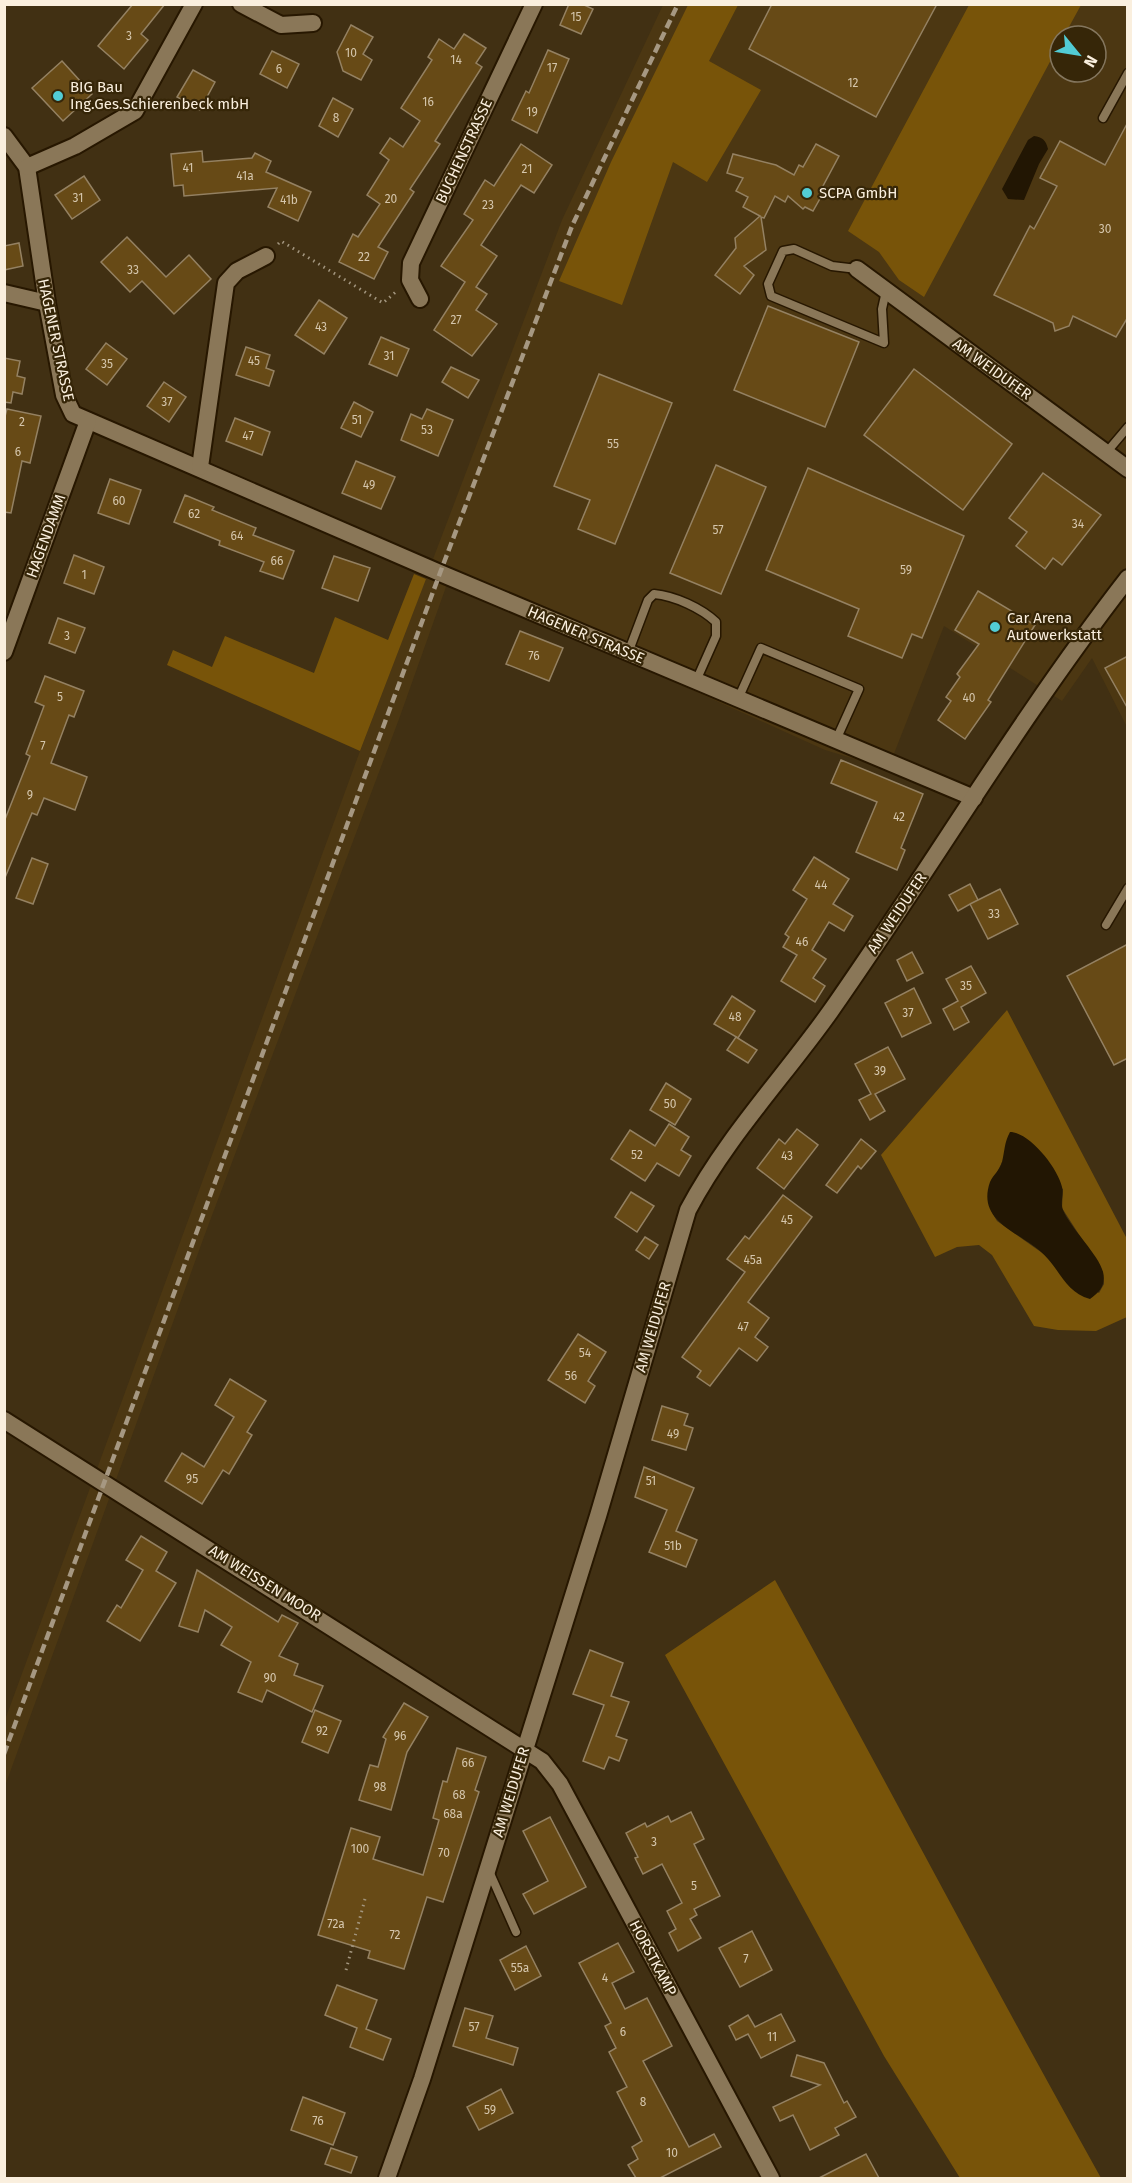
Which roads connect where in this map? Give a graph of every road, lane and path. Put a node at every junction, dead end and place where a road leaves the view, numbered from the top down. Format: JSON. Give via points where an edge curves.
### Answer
{"nodes":[{"id":1,"x":194,"y":4,"type":"edge"},
{"id":2,"x":241,"y":4,"type":"edge"},
{"id":3,"x":534,"y":4,"type":"edge"},
{"id":4,"x":313,"y":23,"type":"dead end"},
{"id":5,"x":1128,"y":73,"type":"edge"},
{"id":6,"x":1103,"y":118,"type":"dead end"},
{"id":7,"x":4,"y":136,"type":"edge"},
{"id":8,"x":27,"y":167,"type":"junction"},
{"id":9,"x":266,"y":256,"type":"joint"},
{"id":10,"x":857,"y":269,"type":"joint"},
{"id":11,"x":410,"y":280,"type":"junction"},
{"id":12,"x":886,"y":291,"type":"junction"},
{"id":13,"x":4,"y":293,"type":"edge"},
{"id":14,"x":420,"y":299,"type":"dead end"},
{"id":15,"x":47,"y":303,"type":"junction"},
{"id":16,"x":88,"y":422,"type":"junction"},
{"id":17,"x":1128,"y":427,"type":"edge"},
{"id":18,"x":1106,"y":454,"type":"junction"},
{"id":19,"x":200,"y":467,"type":"junction"},
{"id":20,"x":1128,"y":469,"type":"edge"},
{"id":21,"x":1127,"y":580,"type":"edge"},
{"id":22,"x":4,"y":652,"type":"edge"},
{"id":23,"x":628,"y":653,"type":"junction"},
{"id":24,"x":696,"y":681,"type":"junction"},
{"id":25,"x":738,"y":699,"type":"junction"},
{"id":26,"x":836,"y":740,"type":"junction"},
{"id":27,"x":974,"y":798,"type":"junction"},
{"id":28,"x":1128,"y":888,"type":"edge"},
{"id":29,"x":1106,"y":925,"type":"dead end"},
{"id":30,"x":4,"y":1420,"type":"edge"},
{"id":31,"x":524,"y":1748,"type":"junction"},
{"id":32,"x":487,"y":1868,"type":"junction"},
{"id":33,"x":365,"y":1899,"type":"dead end"},
{"id":34,"x":516,"y":1932,"type":"dead end"},
{"id":35,"x":346,"y":1970,"type":"dead end"},
{"id":36,"x":387,"y":2178,"type":"edge"},
{"id":37,"x":771,"y":2178,"type":"edge"}],
"edges":[{"from":1,"to":8,"type":"street","via":[[135,111],[75,146]]},
{"from":2,"to":4,"type":"street","via":[[281,25]]},
{"from":3,"to":11,"type":"street","name":"BUCHENSTRASSE","via":[[411,263]]},
{"from":5,"to":6,"type":"lane"},
{"from":7,"to":8,"type":"street","name":"HAGENER STRASSE"},
{"from":8,"to":15,"type":"street","name":"HAGENER STRASSE"},
{"from":9,"to":11,"type":"path","via":[[281,241],[383,303]]},
{"from":9,"to":19,"type":"street","via":[[226,283]]},
{"from":10,"to":12,"type":"street","name":"AM WEIDUFER"},
{"from":10,"to":12,"type":"lane","via":[[832,266],[794,249],[783,251],[768,284],[771,296],[884,343],[882,309]]},
{"from":11,"to":14,"type":"street"},
{"from":12,"to":18,"type":"street","name":"AM WEIDUFER"},
{"from":13,"to":15,"type":"street"},
{"from":15,"to":16,"type":"street","name":"HAGENER STRASSE","via":[[64,395],[73,414]]},
{"from":16,"to":19,"type":"street","name":"HAGENER STRASSE"},
{"from":16,"to":22,"type":"street","name":"HAGENDAMM"},
{"from":17,"to":18,"type":"lane"},
{"from":18,"to":20,"type":"street","name":"AM WEIDUFER"},
{"from":19,"to":23,"type":"street","name":"HAGENER STRASSE"},
{"from":21,"to":27,"type":"street","name":"AM WEIDUFER"},
{"from":23,"to":24,"type":"street","name":"HAGENER STRASSE"},
{"from":23,"to":24,"type":"lane","via":[[648,600],[654,594],[666,595],[708,614],[716,622],[716,636]]},
{"from":24,"to":25,"type":"street","name":"HAGENER STRASSE"},
{"from":25,"to":26,"type":"street","name":"HAGENER STRASSE"},
{"from":25,"to":26,"type":"lane","via":[[761,648],[859,689]]},
{"from":26,"to":27,"type":"street","name":"HAGENER STRASSE"},
{"from":27,"to":31,"type":"street","name":"AM WEIDUFER","via":[[830,1012],[710,1169],[688,1210],[598,1516]]},
{"from":28,"to":29,"type":"lane"},
{"from":30,"to":31,"type":"street","name":"AM WEISSEN MOOR"},
{"from":31,"to":32,"type":"street","name":"AM WEIDUFER"},
{"from":31,"to":37,"type":"street","name":"HORSTKAMP","via":[[542,1761],[561,1784]]},
{"from":32,"to":34,"type":"lane"},
{"from":32,"to":36,"type":"street","name":"AM WEIDUFER"},
{"from":33,"to":35,"type":"path"}]}
